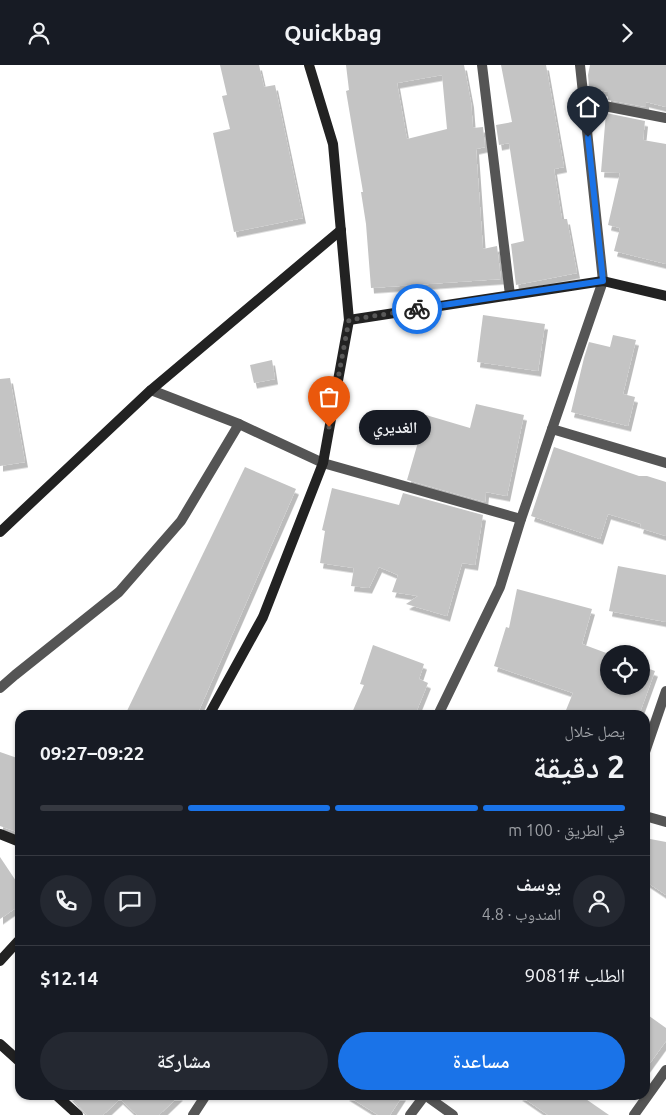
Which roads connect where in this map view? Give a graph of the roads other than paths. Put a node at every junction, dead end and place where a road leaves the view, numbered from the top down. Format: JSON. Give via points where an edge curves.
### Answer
{"nodes":[{"id":1,"x":308,"y":65,"type":"edge"},
{"id":2,"x":482,"y":65,"type":"edge"},
{"id":3,"x":580,"y":65,"type":"edge"},
{"id":4,"x":584,"y":102,"type":"junction"},
{"id":5,"x":666,"y":118,"type":"edge"},
{"id":6,"x":341,"y":230,"type":"junction"},
{"id":7,"x":603,"y":281,"type":"junction"},
{"id":8,"x":510,"y":295,"type":"junction"},
{"id":9,"x":666,"y":296,"type":"edge"},
{"id":10,"x":349,"y":320,"type":"junction"},
{"id":11,"x":151,"y":390,"type":"junction"},
{"id":12,"x":239,"y":424,"type":"junction"},
{"id":13,"x":552,"y":429,"type":"junction"},
{"id":14,"x":323,"y":463,"type":"junction"},
{"id":15,"x":666,"y":463,"type":"edge"},
{"id":16,"x":521,"y":519,"type":"junction"},
{"id":17,"x":0,"y":531,"type":"edge"},
{"id":18,"x":0,"y":689,"type":"edge"},
{"id":19,"x":666,"y":691,"type":"edge"},
{"id":20,"x":212,"y":710,"type":"edge"},
{"id":21,"x":440,"y":710,"type":"edge"},
{"id":22,"x":650,"y":737,"type":"edge"},
{"id":23,"x":650,"y":817,"type":"edge"},
{"id":24,"x":666,"y":822,"type":"edge"},
{"id":25,"x":0,"y":834,"type":"edge"},
{"id":26,"x":15,"y":840,"type":"edge"},
{"id":27,"x":15,"y":944,"type":"edge"},
{"id":28,"x":0,"y":961,"type":"edge"},
{"id":29,"x":0,"y":1044,"type":"edge"},
{"id":30,"x":15,"y":1058,"type":"edge"},
{"id":31,"x":666,"y":1070,"type":"edge"},
{"id":32,"x":650,"y":1092,"type":"edge"},
{"id":33,"x":62,"y":1100,"type":"edge"},
{"id":34,"x":202,"y":1100,"type":"edge"},
{"id":35,"x":421,"y":1100,"type":"edge"},
{"id":36,"x":432,"y":1100,"type":"edge"},
{"id":37,"x":645,"y":1100,"type":"edge"},
{"id":38,"x":78,"y":1115,"type":"edge"},
{"id":39,"x":192,"y":1115,"type":"edge"},
{"id":40,"x":410,"y":1115,"type":"edge"},
{"id":41,"x":453,"y":1115,"type":"edge"},
{"id":42,"x":634,"y":1115,"type":"edge"}],
"edges":[{"from":1,"to":6,"type":"street","via":[[334,144]]},
{"from":2,"to":8,"type":"street"},
{"from":3,"to":4,"type":"street"},
{"from":4,"to":5,"type":"street"},
{"from":4,"to":7,"type":"street"},
{"from":6,"to":10,"type":"street"},
{"from":6,"to":11,"type":"street"},
{"from":7,"to":8,"type":"street"},
{"from":7,"to":9,"type":"street"},
{"from":7,"to":13,"type":"street"},
{"from":8,"to":10,"type":"street"},
{"from":10,"to":14,"type":"street"},
{"from":11,"to":12,"type":"street"},
{"from":11,"to":17,"type":"street"},
{"from":12,"to":14,"type":"street"},
{"from":12,"to":18,"type":"street","via":[[181,521],[119,592]]},
{"from":13,"to":15,"type":"street"},
{"from":13,"to":16,"type":"street"},
{"from":14,"to":16,"type":"street"},
{"from":14,"to":20,"type":"street","via":[[263,617]]},
{"from":16,"to":21,"type":"street","via":[[500,587]]},
{"from":19,"to":22,"type":"street"},
{"from":23,"to":24,"type":"street"},
{"from":25,"to":26,"type":"street"},
{"from":27,"to":28,"type":"street"},
{"from":29,"to":30,"type":"street"},
{"from":31,"to":32,"type":"street"},
{"from":33,"to":38,"type":"street"},
{"from":34,"to":39,"type":"street"},
{"from":35,"to":40,"type":"street"},
{"from":36,"to":41,"type":"street"},
{"from":37,"to":42,"type":"street"}]}
